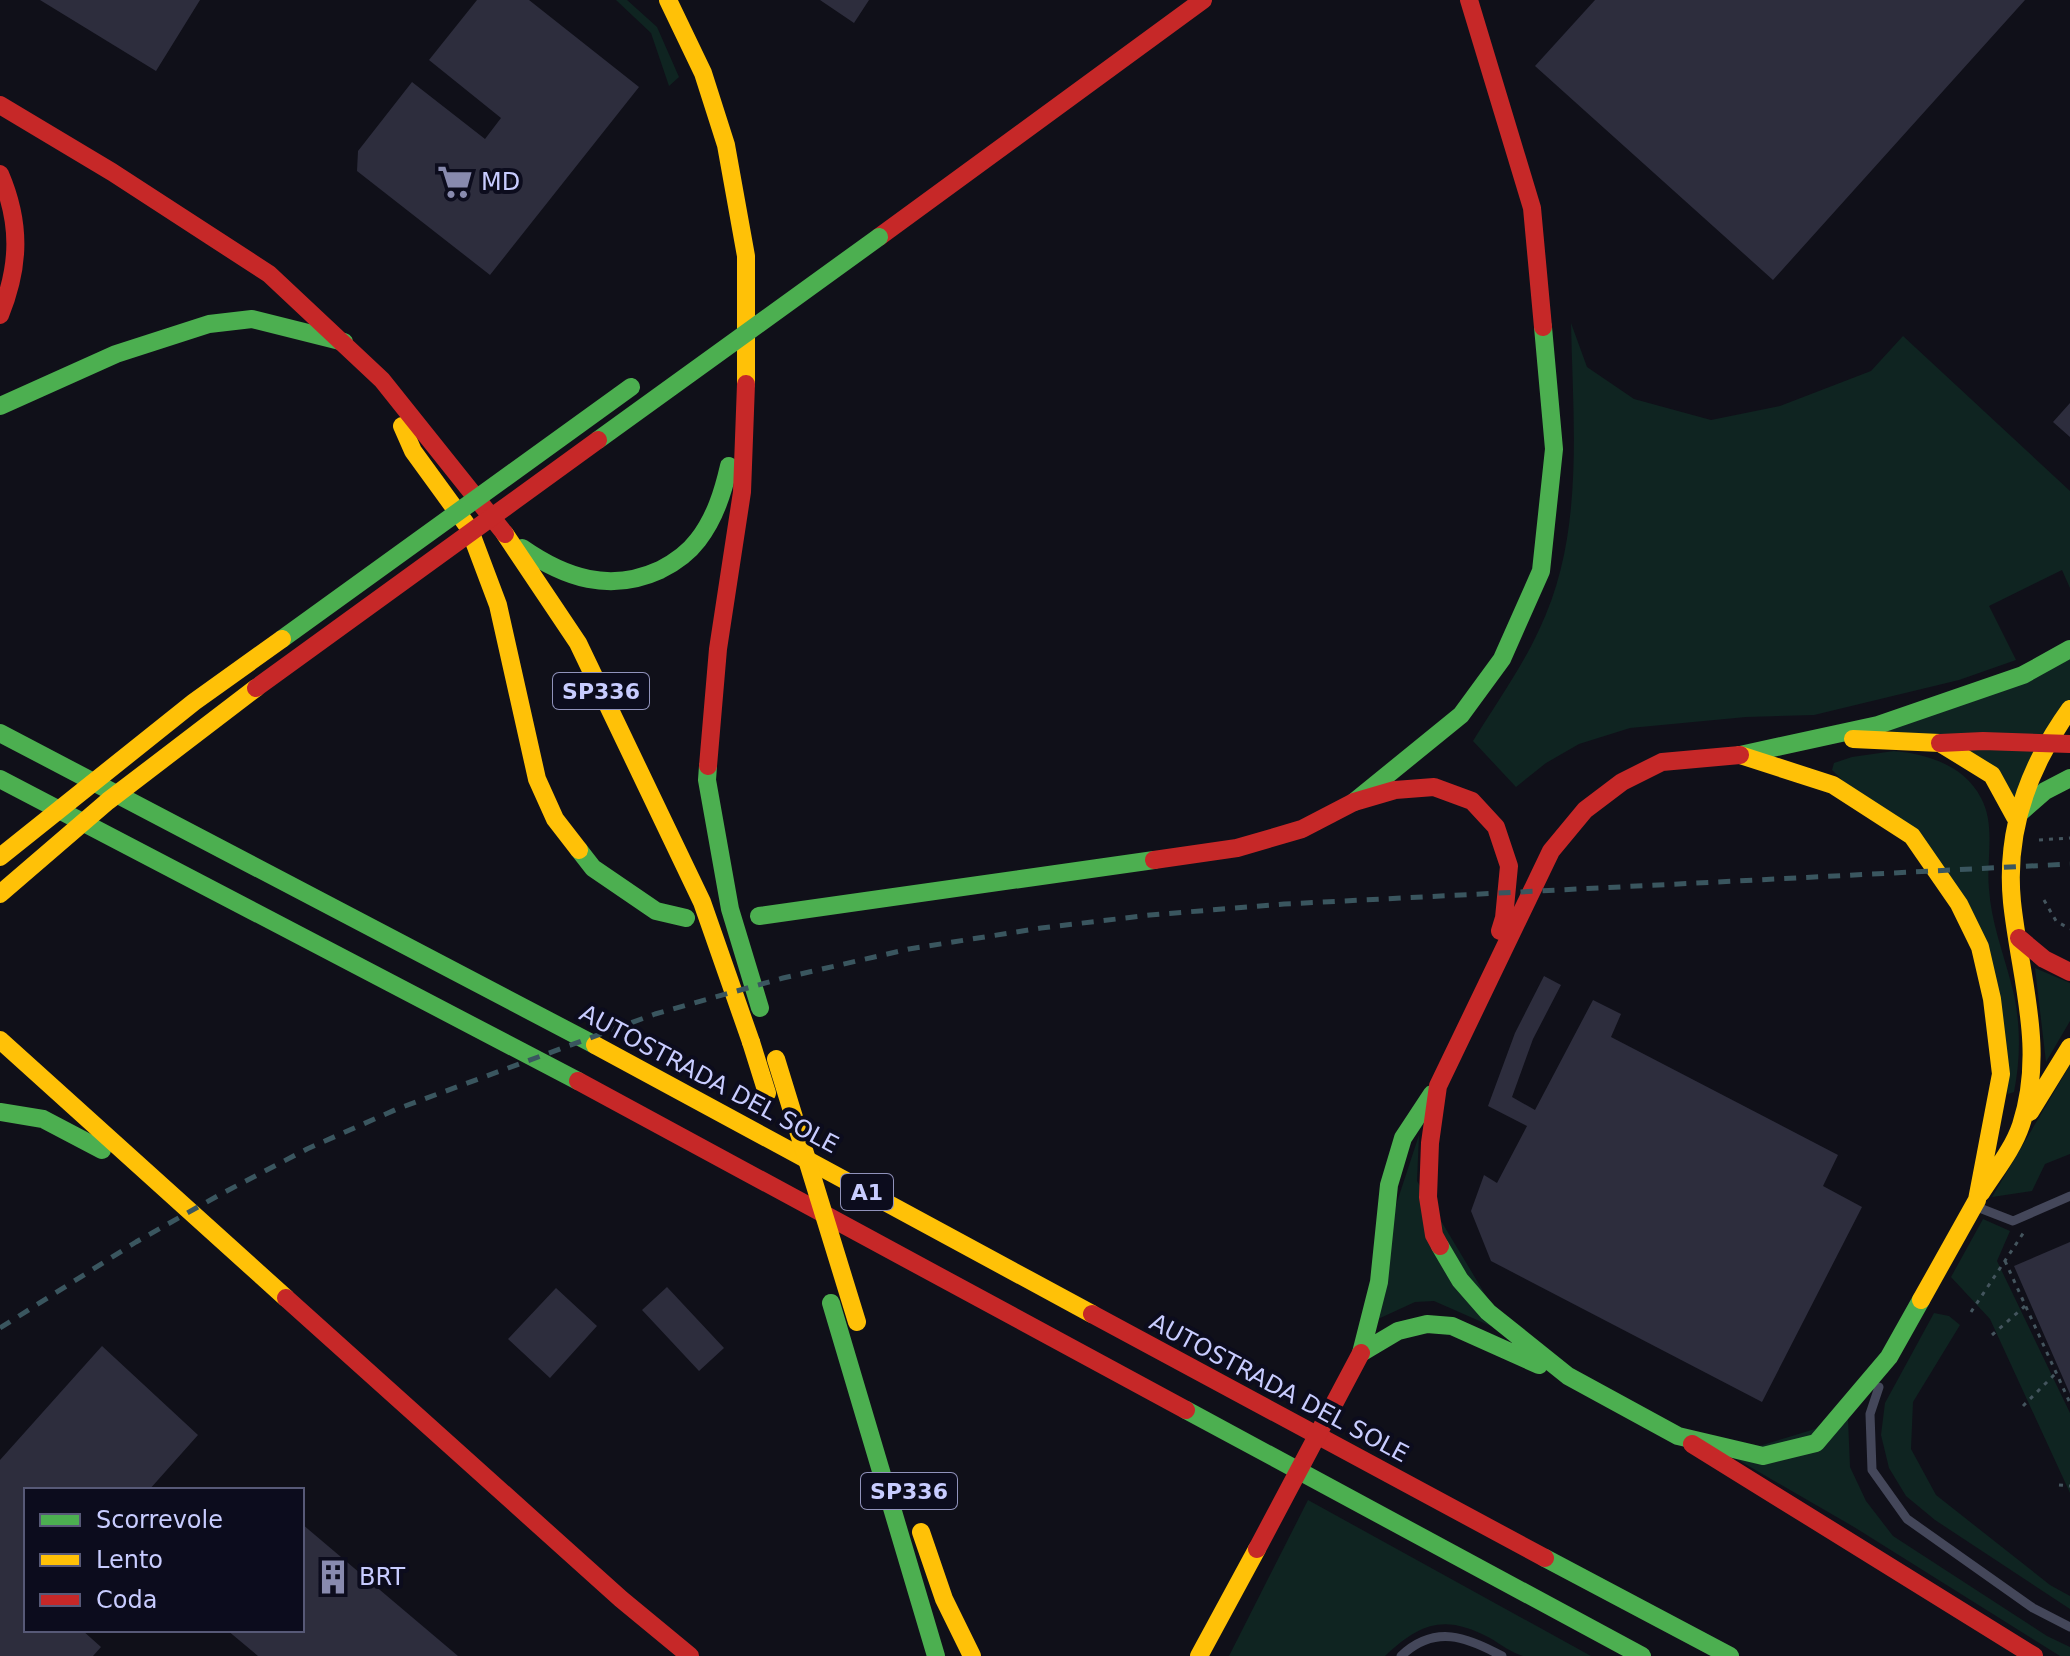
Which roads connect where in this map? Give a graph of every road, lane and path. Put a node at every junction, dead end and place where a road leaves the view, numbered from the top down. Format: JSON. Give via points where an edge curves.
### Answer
{"nodes":[{"id":1,"x":668,"y":0,"type":"edge"},
{"id":2,"x":1203,"y":0,"type":"edge"},
{"id":3,"x":1469,"y":0,"type":"edge"},
{"id":4,"x":0,"y":105,"type":"edge"},
{"id":5,"x":0,"y":174,"type":"edge"},
{"id":6,"x":763,"y":293,"type":"dead end"},
{"id":7,"x":0,"y":315,"type":"edge"},
{"id":8,"x":724,"y":321,"type":"dead end"},
{"id":9,"x":344,"y":342,"type":"junction"},
{"id":10,"x":647,"y":376,"type":"dead end"},
{"id":11,"x":382,"y":380,"type":"junction"},
{"id":12,"x":746,"y":390,"type":"junction"},
{"id":13,"x":0,"y":406,"type":"edge"},
{"id":14,"x":509,"y":538,"type":"junction"},
{"id":15,"x":2070,"y":649,"type":"edge"},
{"id":16,"x":2070,"y":709,"type":"edge"},
{"id":17,"x":0,"y":733,"type":"edge"},
{"id":18,"x":1824,"y":737,"type":"junction"},
{"id":19,"x":1940,"y":743,"type":"junction"},
{"id":20,"x":2070,"y":744,"type":"edge"},
{"id":21,"x":2044,"y":745,"type":"junction"},
{"id":22,"x":1740,"y":755,"type":"junction"},
{"id":23,"x":2070,"y":778,"type":"edge"},
{"id":24,"x":0,"y":779,"type":"edge"},
{"id":25,"x":1354,"y":802,"type":"junction"},
{"id":26,"x":2015,"y":817,"type":"junction"},
{"id":27,"x":2070,"y":838,"type":"edge"},
{"id":28,"x":2039,"y":840,"type":"dead end"},
{"id":29,"x":0,"y":857,"type":"edge"},
{"id":30,"x":0,"y":894,"type":"edge"},
{"id":31,"x":2044,"y":900,"type":"dead end"},
{"id":32,"x":759,"y":916,"type":"dead end"},
{"id":33,"x":686,"y":918,"type":"dead end"},
{"id":34,"x":2070,"y":929,"type":"edge"},
{"id":35,"x":2019,"y":938,"type":"junction"},
{"id":36,"x":2070,"y":972,"type":"edge"},
{"id":37,"x":1482,"y":992,"type":"junction"},
{"id":38,"x":765,"y":1023,"type":"dead end"},
{"id":39,"x":0,"y":1040,"type":"edge"},
{"id":40,"x":2070,"y":1047,"type":"edge"},
{"id":41,"x":774,"y":1053,"type":"dead end"},
{"id":42,"x":1438,"y":1086,"type":"junction"},
{"id":43,"x":0,"y":1112,"type":"edge"},
{"id":44,"x":2019,"y":1129,"type":"junction"},
{"id":45,"x":160,"y":1186,"type":"junction"},
{"id":46,"x":2070,"y":1196,"type":"edge"},
{"id":47,"x":1975,"y":1203,"type":"junction"},
{"id":48,"x":2038,"y":1210,"type":"junction"},
{"id":49,"x":809,"y":1230,"type":"dead end"},
{"id":50,"x":2005,"y":1261,"type":"junction"},
{"id":51,"x":829,"y":1296,"type":"dead end"},
{"id":52,"x":2025,"y":1306,"type":"junction"},
{"id":53,"x":1971,"y":1312,"type":"dead end"},
{"id":54,"x":860,"y":1329,"type":"dead end"},
{"id":55,"x":1992,"y":1335,"type":"dead end"},
{"id":56,"x":1361,"y":1353,"type":"junction"},
{"id":57,"x":1889,"y":1357,"type":"junction"},
{"id":58,"x":2056,"y":1373,"type":"junction"},
{"id":59,"x":1568,"y":1376,"type":"junction"},
{"id":60,"x":2070,"y":1403,"type":"edge"},
{"id":61,"x":2023,"y":1406,"type":"dead end"},
{"id":62,"x":1678,"y":1436,"type":"junction"},
{"id":63,"x":2059,"y":1485,"type":"dead end"},
{"id":64,"x":2070,"y":1486,"type":"edge"},
{"id":65,"x":917,"y":1516,"type":"dead end"},
{"id":66,"x":927,"y":1621,"type":"junction"},
{"id":67,"x":2070,"y":1627,"type":"edge"},
{"id":68,"x":1203,"y":1653,"type":"edge"},
{"id":69,"x":690,"y":1656,"type":"edge"},
{"id":70,"x":918,"y":1656,"type":"edge"},
{"id":71,"x":936,"y":1656,"type":"edge"},
{"id":72,"x":972,"y":1656,"type":"edge"},
{"id":73,"x":1401,"y":1656,"type":"edge"},
{"id":74,"x":1502,"y":1656,"type":"edge"},
{"id":75,"x":1642,"y":1656,"type":"edge"},
{"id":76,"x":1730,"y":1656,"type":"edge"},
{"id":77,"x":2034,"y":1656,"type":"edge"}],
"edges":[{"from":1,"to":12,"type":"main road","via":[[703,73],[726,145],[746,256]]},
{"from":2,"to":30,"type":"main road","bridge":true,"via":[[215,718]]},
{"from":3,"to":25,"type":"main road","via":[[1532,208],[1554,449],[1541,571],[1502,659],[1461,715]]},
{"from":4,"to":9,"type":"main road","number":"SP336","via":[[269,274]]},
{"from":5,"to":7,"type":"main road","via":[[16,222],[18,257],[12,290]]},
{"from":6,"to":8,"type":"main road"},
{"from":9,"to":11,"type":"main road","number":"SP336"},
{"from":9,"to":13,"type":"main road","via":[[252,319],[209,324],[116,354]]},
{"from":10,"to":29,"type":"main road","bridge":true,"via":[[194,702]]},
{"from":11,"to":14,"type":"main road","number":"SP336"},
{"from":11,"to":33,"type":"main road","via":[[413,451],[469,528],[498,605],[537,779],[555,819],[593,868],[656,911]]},
{"from":12,"to":14,"type":"main road","number":"SP336","via":[[722,496],[699,539],[683,556],[636,581],[590,583],[535,558]]},
{"from":12,"to":38,"type":"main road","via":[[742,492],[718,649],[707,780],[730,909]]},
{"from":14,"to":49,"type":"main road","number":"SP336","bridge":true,"via":[[578,643],[702,902]]},
{"from":15,"to":18,"type":"main road","via":[[2023,675],[1878,725]]},
{"from":16,"to":21,"type":"main road"},
{"from":17,"to":76,"type":"main road","name":"AUTOSTRADA DEL SOLE","number":"A1","via":[[630,1063]]},
{"from":18,"to":19,"type":"main road"},
{"from":18,"to":22,"type":"main road"},
{"from":19,"to":21,"type":"main road"},
{"from":19,"to":26,"type":"main road","via":[[1992,775]]},
{"from":20,"to":21,"type":"main road"},
{"from":21,"to":26,"type":"main road"},
{"from":22,"to":37,"type":"main road","via":[[1662,762],[1622,782],[1585,810],[1551,851]]},
{"from":22,"to":47,"type":"main road","via":[[1833,785],[1912,836],[1959,904],[1980,947],[2001,1074]]},
{"from":23,"to":26,"type":"main road"},
{"from":24,"to":75,"type":"main road","number":"A1","via":[[495,1036]]},
{"from":25,"to":32,"type":"main road","via":[[1302,829],[1237,848]]},
{"from":25,"to":37,"type":"main road","via":[[1395,790],[1434,787],[1472,801],[1496,827],[1509,866],[1504,918]]},
{"from":26,"to":35,"type":"main road","via":[[2012,901]]},
{"from":27,"to":28,"type":"path"},
{"from":31,"to":34,"type":"path","via":[[2056,921]]},
{"from":35,"to":36,"type":"main road"},
{"from":35,"to":44,"type":"main road","via":[[2032,1066]]},
{"from":37,"to":42,"type":"main road"},
{"from":39,"to":45,"type":"main road"},
{"from":40,"to":44,"type":"main road"},
{"from":41,"to":54,"type":"main road","bridge":true},
{"from":42,"to":56,"type":"main road","via":[[1403,1138],[1389,1185],[1379,1282]]},
{"from":42,"to":59,"type":"main road","via":[[1429,1157],[1434,1235],[1460,1280],[1488,1312]]},
{"from":43,"to":45,"type":"main road","via":[[43,1119]]},
{"from":44,"to":47,"type":"main road"},
{"from":45,"to":69,"type":"main road"},
{"from":46,"to":48,"type":"lane"},
{"from":47,"to":48,"type":"lane","via":[[2013,1221]]},
{"from":47,"to":57,"type":"main road"},
{"from":48,"to":50,"type":"path"},
{"from":50,"to":52,"type":"path"},
{"from":50,"to":53,"type":"path"},
{"from":51,"to":66,"type":"main road","number":"SP336"},
{"from":52,"to":55,"type":"path"},
{"from":52,"to":58,"type":"path"},
{"from":56,"to":59,"type":"main road","via":[[1398,1331],[1427,1324],[1452,1326]]},
{"from":56,"to":68,"type":"main road","bridge":true},
{"from":57,"to":62,"type":"main road","via":[[1816,1443],[1763,1456]]},
{"from":57,"to":67,"type":"lane","via":[[1870,1414],[1872,1470],[1907,1519],[2033,1608]]},
{"from":58,"to":60,"type":"path"},
{"from":58,"to":61,"type":"path"},
{"from":59,"to":62,"type":"main road"},
{"from":62,"to":77,"type":"main road"},
{"from":63,"to":64,"type":"path"},
{"from":65,"to":72,"type":"main road","number":"SP336","via":[[944,1599]]},
{"from":66,"to":70,"type":"main road"},
{"from":66,"to":71,"type":"main road","number":"SP336"},
{"from":73,"to":74,"type":"lane","via":[[1438,1637],[1473,1641]]}]}
